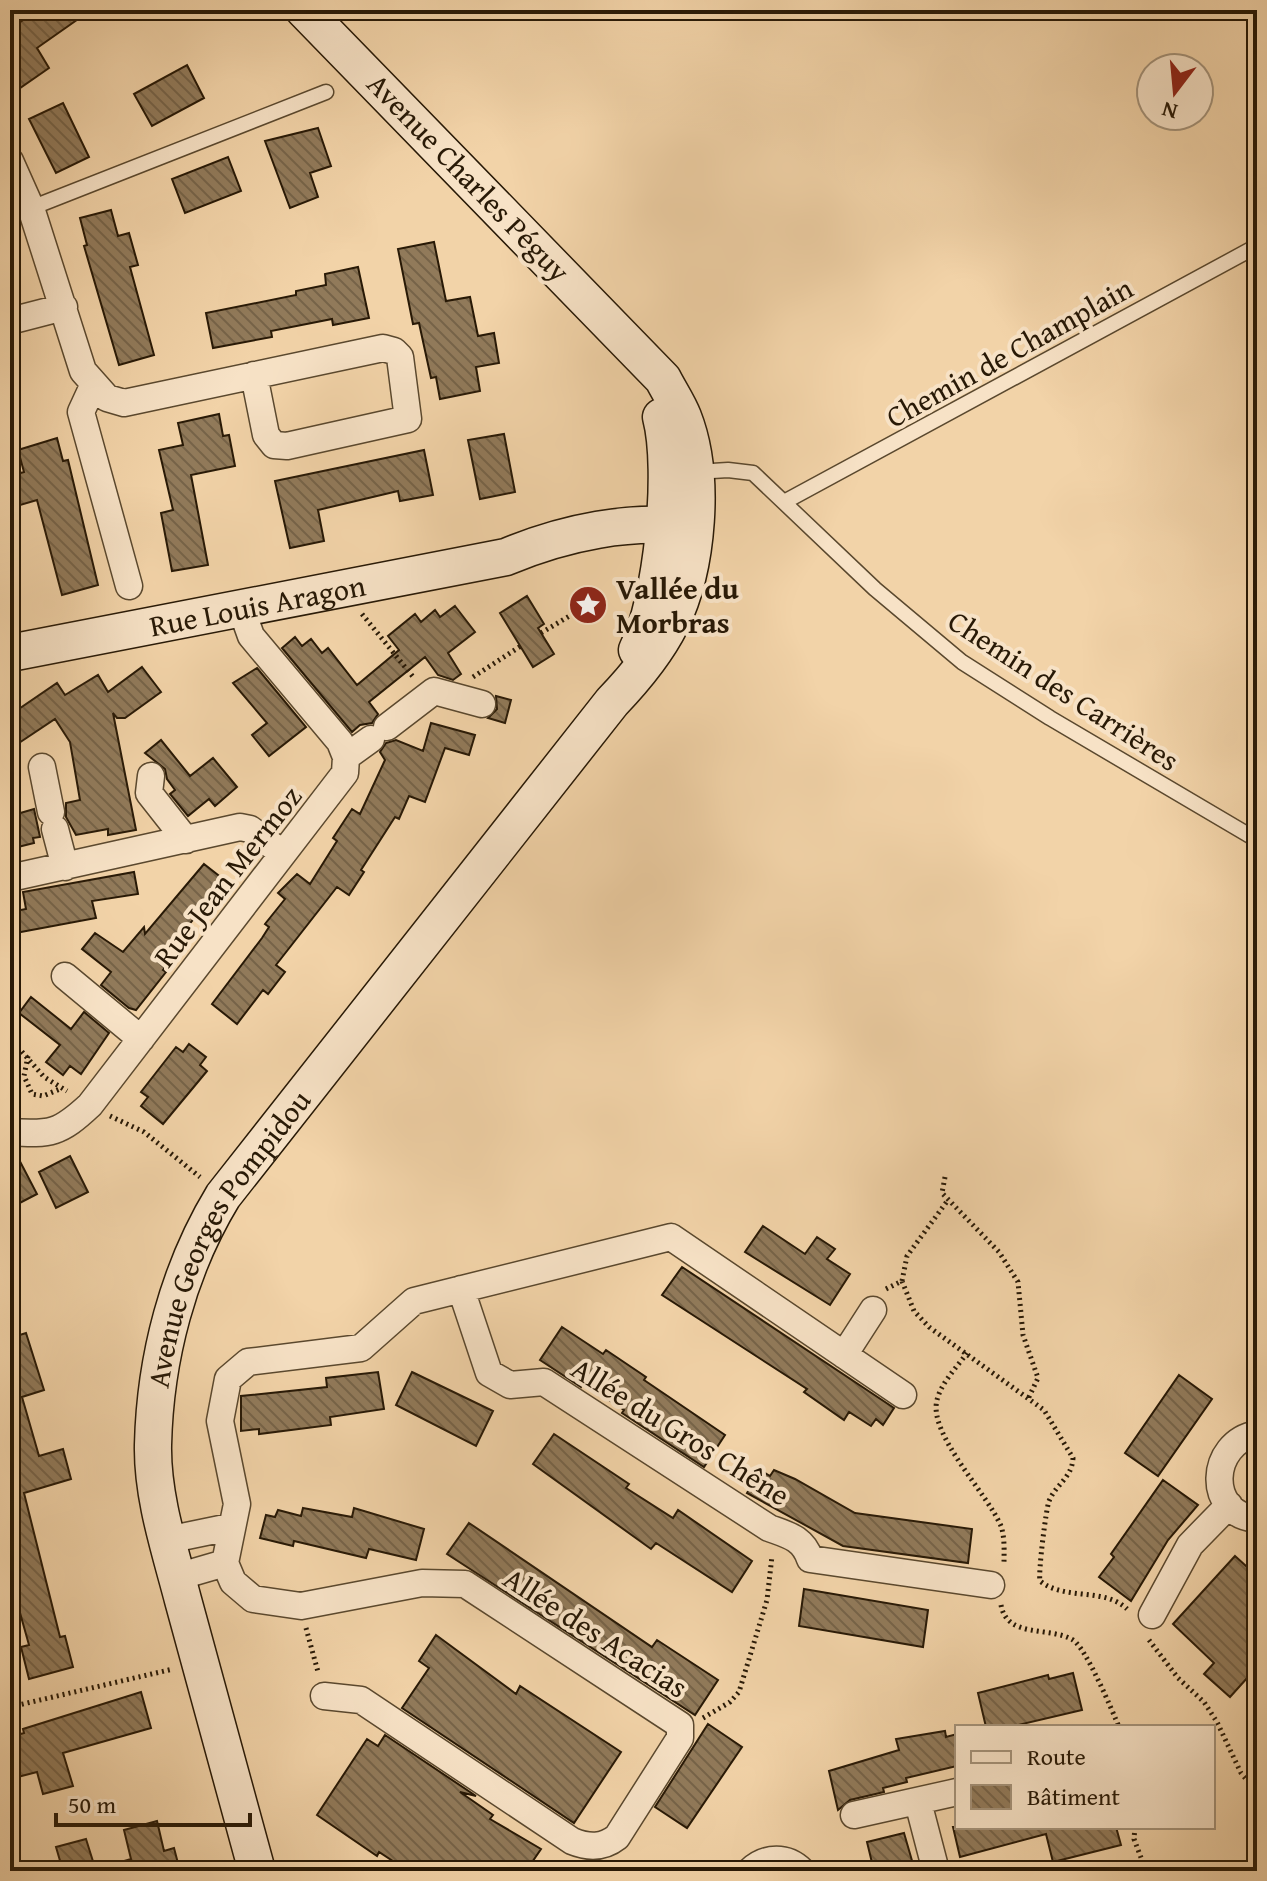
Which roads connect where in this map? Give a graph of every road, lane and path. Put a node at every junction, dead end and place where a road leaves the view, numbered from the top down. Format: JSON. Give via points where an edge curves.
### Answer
{"nodes":[{"id":1,"x":304,"y":10,"type":"edge"},
{"id":2,"x":326,"y":92,"type":"dead end"},
{"id":3,"x":10,"y":161,"type":"edge"},
{"id":4,"x":31,"y":208,"type":"junction"},
{"id":5,"x":1257,"y":246,"type":"edge"},
{"id":6,"x":64,"y":307,"type":"junction"},
{"id":7,"x":10,"y":321,"type":"edge"},
{"id":8,"x":254,"y":375,"type":"junction"},
{"id":9,"x":93,"y":386,"type":"junction"},
{"id":10,"x":681,"y":473,"type":"junction"},
{"id":11,"x":786,"y":501,"type":"junction"},
{"id":12,"x":676,"y":541,"type":"junction"},
{"id":13,"x":129,"y":586,"type":"dead end"},
{"id":14,"x":342,"y":589,"type":"junction"},
{"id":15,"x":588,"y":605,"type":"dead end"},
{"id":16,"x":241,"y":608,"type":"junction"},
{"id":17,"x":541,"y":633,"type":"dead end"},
{"id":18,"x":521,"y":646,"type":"dead end"},
{"id":19,"x":10,"y":653,"type":"edge"},
{"id":20,"x":439,"y":696,"type":"junction"},
{"id":21,"x":482,"y":704,"type":"dead end"},
{"id":22,"x":346,"y":757,"type":"junction"},
{"id":23,"x":42,"y":767,"type":"dead end"},
{"id":24,"x":151,"y":776,"type":"dead end"},
{"id":25,"x":186,"y":840,"type":"junction"},
{"id":26,"x":1257,"y":840,"type":"edge"},
{"id":27,"x":282,"y":853,"type":"junction"},
{"id":28,"x":65,"y":867,"type":"junction"},
{"id":29,"x":10,"y":878,"type":"edge"},
{"id":30,"x":65,"y":976,"type":"dead end"},
{"id":31,"x":141,"y":1039,"type":"junction"},
{"id":32,"x":28,"y":1056,"type":"dead end"},
{"id":33,"x":60,"y":1089,"type":"dead end"},
{"id":34,"x":10,"y":1132,"type":"edge"},
{"id":35,"x":945,"y":1177,"type":"dead end"},
{"id":36,"x":948,"y":1200,"type":"junction"},
{"id":37,"x":902,"y":1281,"type":"junction"},
{"id":38,"x":461,"y":1289,"type":"junction"},
{"id":39,"x":873,"y":1310,"type":"joint"},
{"id":40,"x":967,"y":1353,"type":"junction"},
{"id":41,"x":844,"y":1355,"type":"junction"},
{"id":42,"x":903,"y":1395,"type":"dead end"},
{"id":43,"x":1028,"y":1399,"type":"junction"},
{"id":44,"x":1257,"y":1434,"type":"edge"},
{"id":45,"x":1229,"y":1505,"type":"junction"},
{"id":46,"x":1257,"y":1519,"type":"edge"},
{"id":47,"x":230,"y":1527,"type":"junction"},
{"id":48,"x":776,"y":1531,"type":"junction"},
{"id":49,"x":167,"y":1540,"type":"junction"},
{"id":50,"x":225,"y":1563,"type":"junction"},
{"id":51,"x":177,"y":1577,"type":"junction"},
{"id":52,"x":998,"y":1588,"type":"junction"},
{"id":53,"x":301,"y":1606,"type":"junction"},
{"id":54,"x":1143,"y":1623,"type":"junction"},
{"id":55,"x":198,"y":1663,"type":"junction"},
{"id":56,"x":324,"y":1696,"type":"joint"},
{"id":57,"x":10,"y":1707,"type":"edge"},
{"id":58,"x":680,"y":1725,"type":"junction"},
{"id":59,"x":1118,"y":1725,"type":"edge"},
{"id":60,"x":1257,"y":1792,"type":"edge"},
{"id":61,"x":955,"y":1793,"type":"edge"},
{"id":62,"x":918,"y":1802,"type":"junction"},
{"id":63,"x":854,"y":1815,"type":"dead end"},
{"id":64,"x":1135,"y":1829,"type":"edge"},
{"id":65,"x":257,"y":1871,"type":"edge"},
{"id":66,"x":750,"y":1871,"type":"edge"},
{"id":67,"x":802,"y":1871,"type":"edge"},
{"id":68,"x":936,"y":1871,"type":"edge"},
{"id":69,"x":1146,"y":1871,"type":"edge"}],
"edges":[{"from":1,"to":10,"type":"street","name":"Avenue Charles Péguy","via":[[663,379],[684,418]]},
{"from":2,"to":4,"type":"lane"},
{"from":3,"to":4,"type":"street"},
{"from":4,"to":6,"type":"street"},
{"from":5,"to":11,"type":"lane","name":"Chemin de Champlain"},
{"from":6,"to":7,"type":"street"},
{"from":6,"to":9,"type":"street","via":[[83,371]]},
{"from":8,"to":8,"type":"street","via":[[383,348],[394,351],[400,357],[408,419],[274,445],[266,435]]},
{"from":8,"to":9,"type":"street","via":[[124,403]]},
{"from":9,"to":13,"type":"street","via":[[81,412]]},
{"from":10,"to":11,"type":"lane","name":"Chemin des Carrières","via":[[753,473]]},
{"from":10,"to":12,"type":"street","name":"Avenue Charles Péguy","via":[[698,507]]},
{"from":11,"to":26,"type":"lane","name":"Chemin des Carrières","via":[[834,552],[962,662]]},
{"from":12,"to":14,"type":"street","name":"Rue Louis Aragon","via":[[543,541],[506,557]]},
{"from":12,"to":49,"type":"street","name":"Avenue Georges Pompidou","via":[[612,702],[223,1196],[202,1230],[161,1357],[156,1399],[153,1448]]},
{"from":14,"to":16,"type":"street","name":"Rue Louis Aragon"},
{"from":14,"to":20,"type":"path"},
{"from":15,"to":17,"type":"path"},
{"from":16,"to":19,"type":"street","name":"Rue Louis Aragon"},
{"from":16,"to":22,"type":"street","via":[[251,636],[316,710]]},
{"from":18,"to":20,"type":"path"},
{"from":20,"to":21,"type":"street"},
{"from":20,"to":22,"type":"street"},
{"from":22,"to":27,"type":"street","name":"Rue Jean Mermoz","via":[[337,787]]},
{"from":23,"to":28,"type":"street"},
{"from":24,"to":25,"type":"street","via":[[149,793]]},
{"from":25,"to":27,"type":"street","via":[[245,827]]},
{"from":25,"to":28,"type":"street"},
{"from":27,"to":31,"type":"street","name":"Rue Jean Mermoz"},
{"from":28,"to":29,"type":"street"},
{"from":30,"to":31,"type":"street"},
{"from":31,"to":34,"type":"street","name":"Rue Jean Mermoz","via":[[90,1105],[64,1128],[41,1136]]},
{"from":32,"to":33,"type":"path","via":[[24,1076],[32,1094]]},
{"from":35,"to":36,"type":"path","via":[[941,1188]]},
{"from":36,"to":37,"type":"path","via":[[907,1256]]},
{"from":36,"to":43,"type":"path","via":[[999,1252],[1018,1282],[1023,1335],[1038,1378]]},
{"from":37,"to":39,"type":"path","via":[[882,1293]]},
{"from":37,"to":40,"type":"path","via":[[920,1319]]},
{"from":38,"to":41,"type":"street","via":[[671,1237]]},
{"from":38,"to":47,"type":"street","via":[[414,1301],[361,1348],[248,1362],[228,1379],[220,1421],[237,1504]]},
{"from":38,"to":48,"type":"street","name":"Allée du Gros Chêne","via":[[489,1373],[510,1385],[544,1382]]},
{"from":39,"to":41,"type":"street"},
{"from":40,"to":43,"type":"path"},
{"from":40,"to":52,"type":"path","via":[[941,1389],[935,1410],[945,1438],[1002,1528]]},
{"from":41,"to":42,"type":"street"},
{"from":43,"to":54,"type":"path","via":[[1050,1416],[1073,1458],[1070,1474],[1048,1506],[1040,1581],[1052,1589],[1119,1602]]},
{"from":44,"to":45,"type":"street","via":[[1240,1439],[1223,1457],[1218,1475]]},
{"from":45,"to":46,"type":"street"},
{"from":45,"to":54,"type":"street","via":[[1190,1545]]},
{"from":47,"to":49,"type":"street"},
{"from":47,"to":50,"type":"street"},
{"from":48,"to":52,"type":"street","name":"Allée du Gros Chêne","via":[[806,1546],[810,1559]]},
{"from":48,"to":58,"type":"path","via":[[767,1600],[739,1692],[718,1710]]},
{"from":49,"to":51,"type":"street","name":"Avenue Georges Pompidou"},
{"from":50,"to":51,"type":"street"},
{"from":50,"to":53,"type":"street","name":"Allée des Acacias","via":[[233,1582],[253,1599]]},
{"from":51,"to":55,"type":"street","name":"Avenue Georges Pompidou"},
{"from":52,"to":59,"type":"path","via":[[1003,1613],[1016,1628],[1061,1634],[1083,1647]]},
{"from":53,"to":56,"type":"path"},
{"from":53,"to":58,"type":"street","name":"Allée des Acacias","via":[[422,1583],[465,1584]]},
{"from":54,"to":60,"type":"path","via":[[1178,1678],[1204,1702],[1241,1773]]},
{"from":55,"to":57,"type":"path"},
{"from":55,"to":65,"type":"street","name":"Avenue Georges Pompidou"},
{"from":56,"to":58,"type":"street","name":"Allée des Acacias","via":[[361,1700],[572,1841],[589,1846],[603,1846],[617,1837],[680,1738]]},
{"from":61,"to":62,"type":"street"},
{"from":62,"to":63,"type":"street"},
{"from":62,"to":68,"type":"street"},
{"from":64,"to":69,"type":"path"},
{"from":66,"to":67,"type":"street","via":[[769,1859],[781,1859]]}]}
